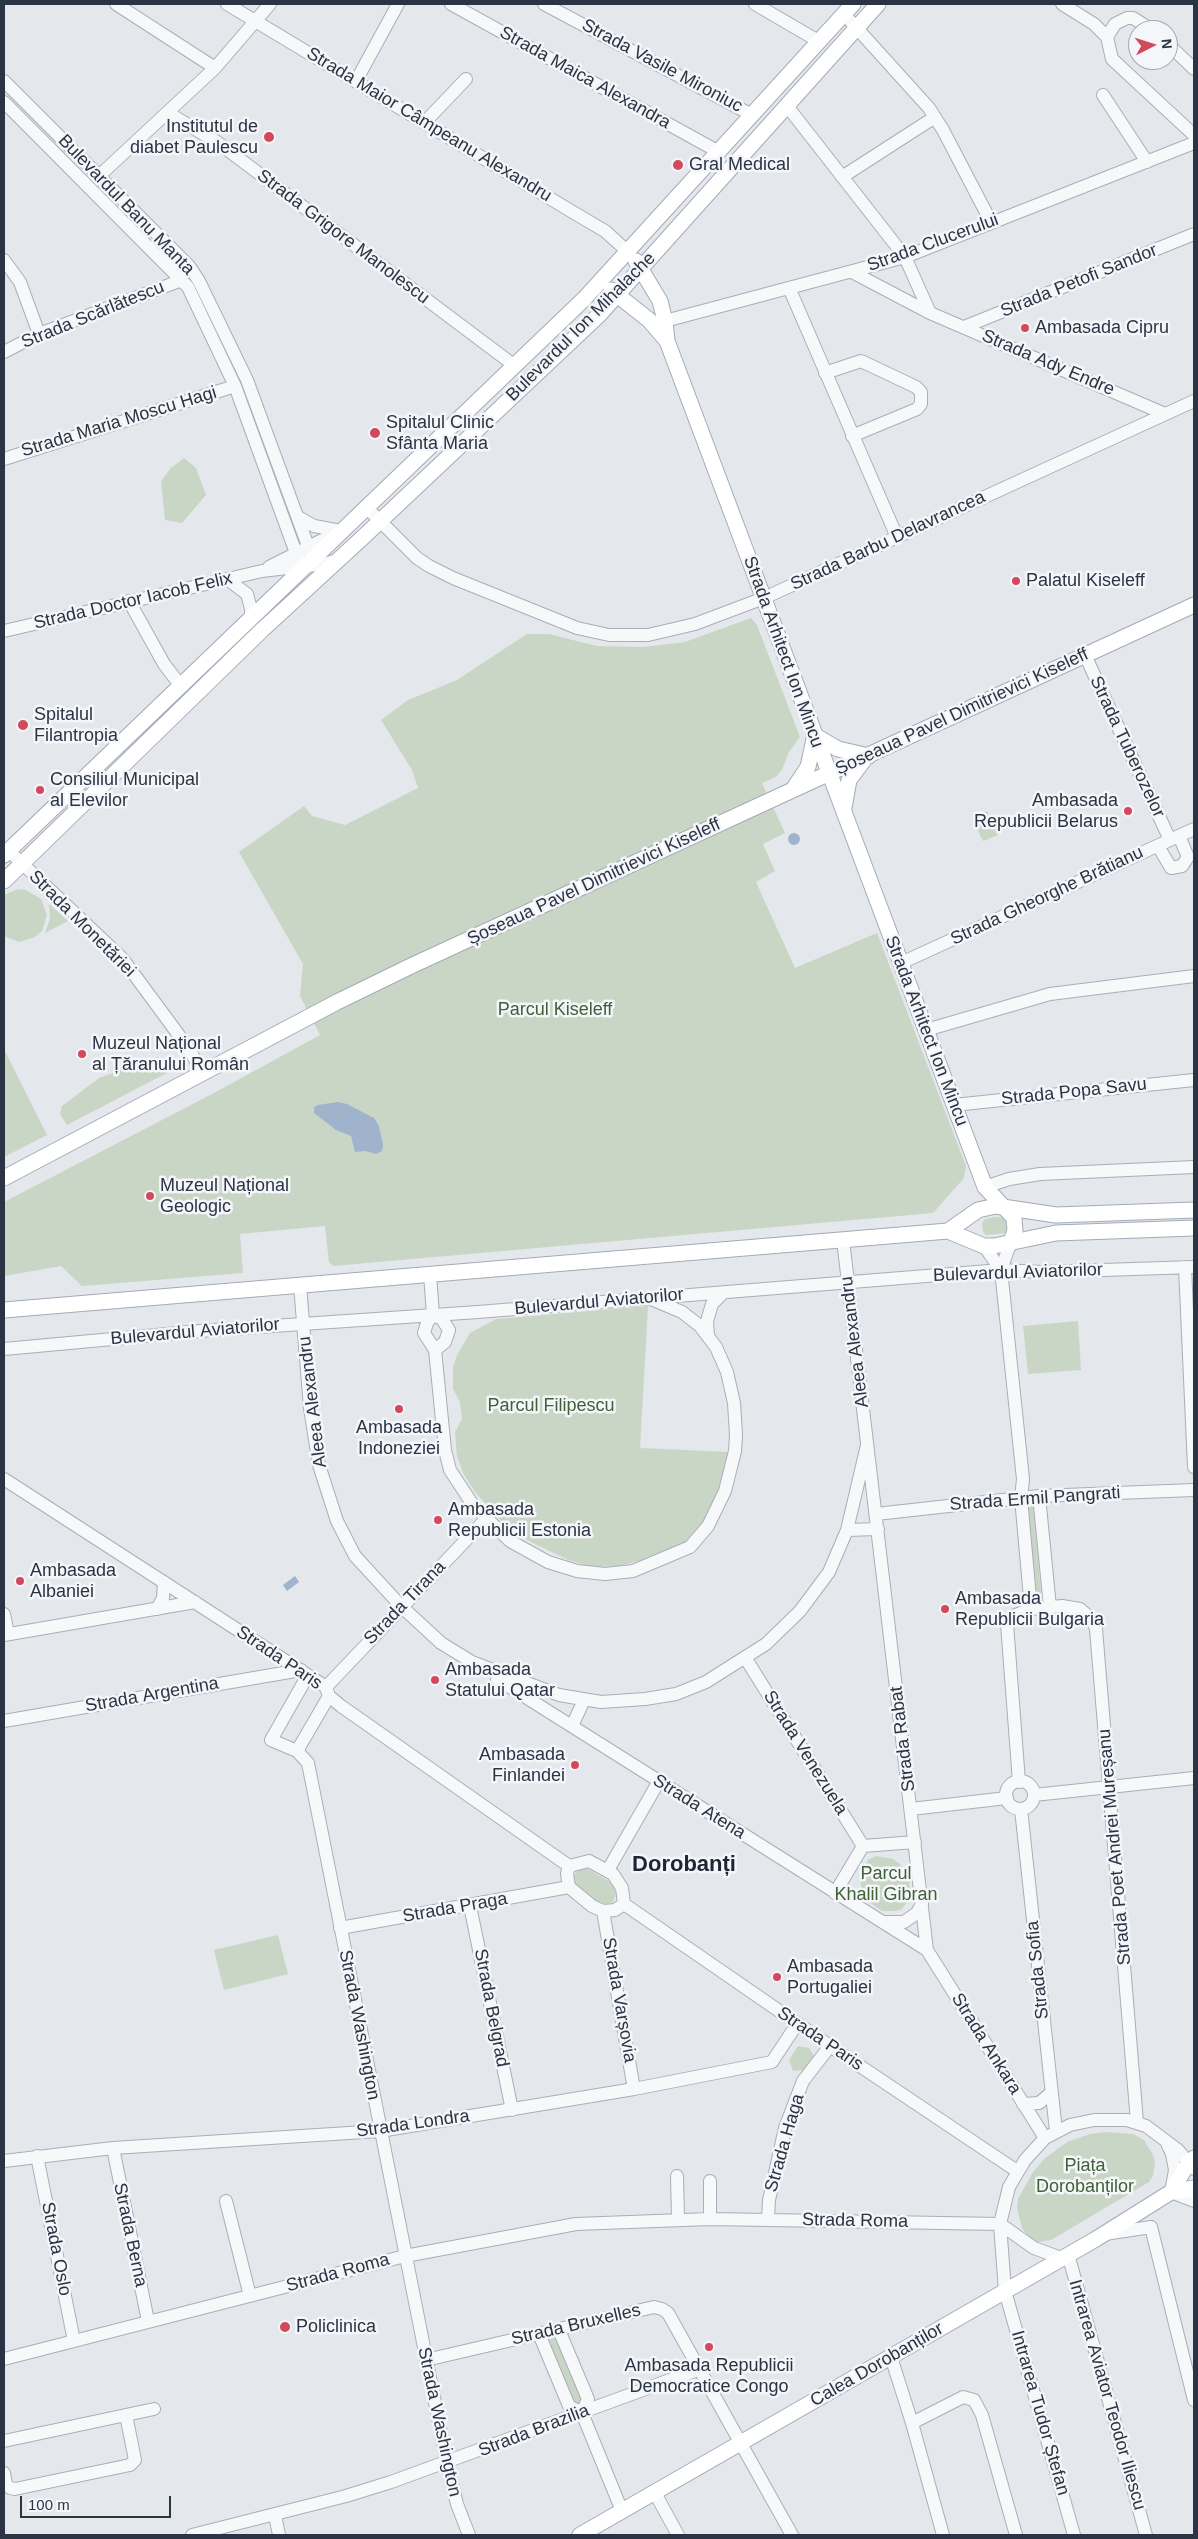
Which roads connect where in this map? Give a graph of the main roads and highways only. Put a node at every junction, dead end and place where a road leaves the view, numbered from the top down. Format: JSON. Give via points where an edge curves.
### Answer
{"nodes":[{"id":1,"x":878,"y":4,"type":"edge"},
{"id":2,"x":848,"y":9,"type":"edge"},
{"id":3,"x":627,"y":251,"type":"junction"},
{"id":4,"x":641,"y":269,"type":"junction"},
{"id":5,"x":600,"y":282,"type":"junction"},
{"id":6,"x":617,"y":295,"type":"junction"},
{"id":7,"x":666,"y":341,"type":"junction"},
{"id":8,"x":305,"y":559,"type":"junction"},
{"id":9,"x":1194,"y":605,"type":"edge"},
{"id":10,"x":251,"y":617,"type":"junction"},
{"id":11,"x":262,"y":630,"type":"junction"},
{"id":12,"x":814,"y":735,"type":"junction"},
{"id":13,"x":868,"y":756,"type":"junction"},
{"id":14,"x":829,"y":774,"type":"junction"},
{"id":15,"x":791,"y":792,"type":"junction"},
{"id":16,"x":844,"y":812,"type":"junction"},
{"id":17,"x":6,"y":853,"type":"edge"},
{"id":18,"x":4,"y":881,"type":"edge"},
{"id":19,"x":4,"y":1178,"type":"edge"},
{"id":20,"x":985,"y":1188,"type":"junction"},
{"id":21,"x":1004,"y":1205,"type":"junction"},
{"id":22,"x":978,"y":1210,"type":"junction"},
{"id":23,"x":1194,"y":1210,"type":"edge"},
{"id":24,"x":1194,"y":1228,"type":"edge"},
{"id":25,"x":948,"y":1230,"type":"junction"},
{"id":26,"x":1010,"y":1244,"type":"junction"},
{"id":27,"x":984,"y":1246,"type":"junction"},
{"id":28,"x":4,"y":1310,"type":"edge"},
{"id":29,"x":1192,"y":2163,"type":"edge"},
{"id":30,"x":1194,"y":2188,"type":"edge"},
{"id":31,"x":1171,"y":2192,"type":"junction"},
{"id":32,"x":580,"y":2535,"type":"edge"}],
"edges":[{"from":1,"to":4,"type":"main road","name":"Bulevardul Ion Mihalache"},
{"from":2,"to":3,"type":"main road","name":"Bulevardul Ion Mihalache"},
{"from":3,"to":4,"type":"main road","name":"Strada Arhitect Ion Mincu"},
{"from":3,"to":5,"type":"main road","name":"Bulevardul Ion Mihalache"},
{"from":4,"to":6,"type":"main road","name":"Bulevardul Ion Mihalache"},
{"from":4,"to":7,"type":"main road","name":"Strada Arhitect Ion Mincu","via":[[660,301]]},
{"from":5,"to":6,"type":"main road","name":"Strada Arhitect Ion Mincu"},
{"from":5,"to":8,"type":"main road","name":"Bulevardul Ion Mihalache","via":[[341,531]]},
{"from":6,"to":7,"type":"main road","name":"Strada Arhitect Ion Mincu","via":[[649,320]]},
{"from":6,"to":8,"type":"main road","name":"Bulevardul Ion Mihalache","via":[[340,559]]},
{"from":7,"to":12,"type":"main road","name":"Strada Arhitect Ion Mincu"},
{"from":8,"to":10,"type":"main road","name":"Bulevardul Ion Mihalache"},
{"from":8,"to":11,"type":"main road","name":"Bulevardul Ion Mihalache"},
{"from":9,"to":13,"type":"main road","name":"Șoseaua Pavel Dimitrievici Kiseleff"},
{"from":10,"to":11,"type":"main road"},
{"from":10,"to":17,"type":"main road","name":"Bulevardul Ion Mihalache"},
{"from":11,"to":18,"type":"main road","name":"Bulevardul Ion Mihalache"},
{"from":12,"to":13,"type":"main road","via":[[838,749]]},
{"from":12,"to":14,"type":"main road","name":"Strada Arhitect Ion Mincu"},
{"from":12,"to":15,"type":"main road","via":[[808,767]]},
{"from":13,"to":14,"type":"main road","name":"Șoseaua Pavel Dimitrievici Kiseleff"},
{"from":13,"to":16,"type":"main road","via":[[849,780]]},
{"from":14,"to":15,"type":"main road","name":"Șoseaua Pavel Dimitrievici Kiseleff"},
{"from":14,"to":16,"type":"main road","name":"Strada Arhitect Ion Mincu"},
{"from":15,"to":19,"type":"main road","name":"Șoseaua Pavel Dimitrievici Kiseleff","via":[[396,974]]},
{"from":16,"to":20,"type":"main road","name":"Strada Arhitect Ion Mincu"},
{"from":20,"to":21,"type":"main road","name":"Strada Arhitect Ion Mincu"},
{"from":20,"to":22,"type":"main road"},
{"from":21,"to":22,"type":"main road"},
{"from":21,"to":23,"type":"main road","via":[[1050,1214]]},
{"from":21,"to":26,"type":"main road","name":"Strada Arhitect Ion Mincu","via":[[1015,1224]]},
{"from":22,"to":25,"type":"main road"},
{"from":22,"to":27,"type":"main road","via":[[977,1233]]},
{"from":24,"to":26,"type":"main road","via":[[1052,1234]]},
{"from":25,"to":27,"type":"main road"},
{"from":25,"to":28,"type":"main road"},
{"from":26,"to":27,"type":"main road"},
{"from":29,"to":31,"type":"main road","name":"Calea Dorobanților"},
{"from":30,"to":31,"type":"main road","name":"Calea Dorobanților"},
{"from":31,"to":32,"type":"main road","name":"Calea Dorobanților","via":[[1102,2235]]}]}
